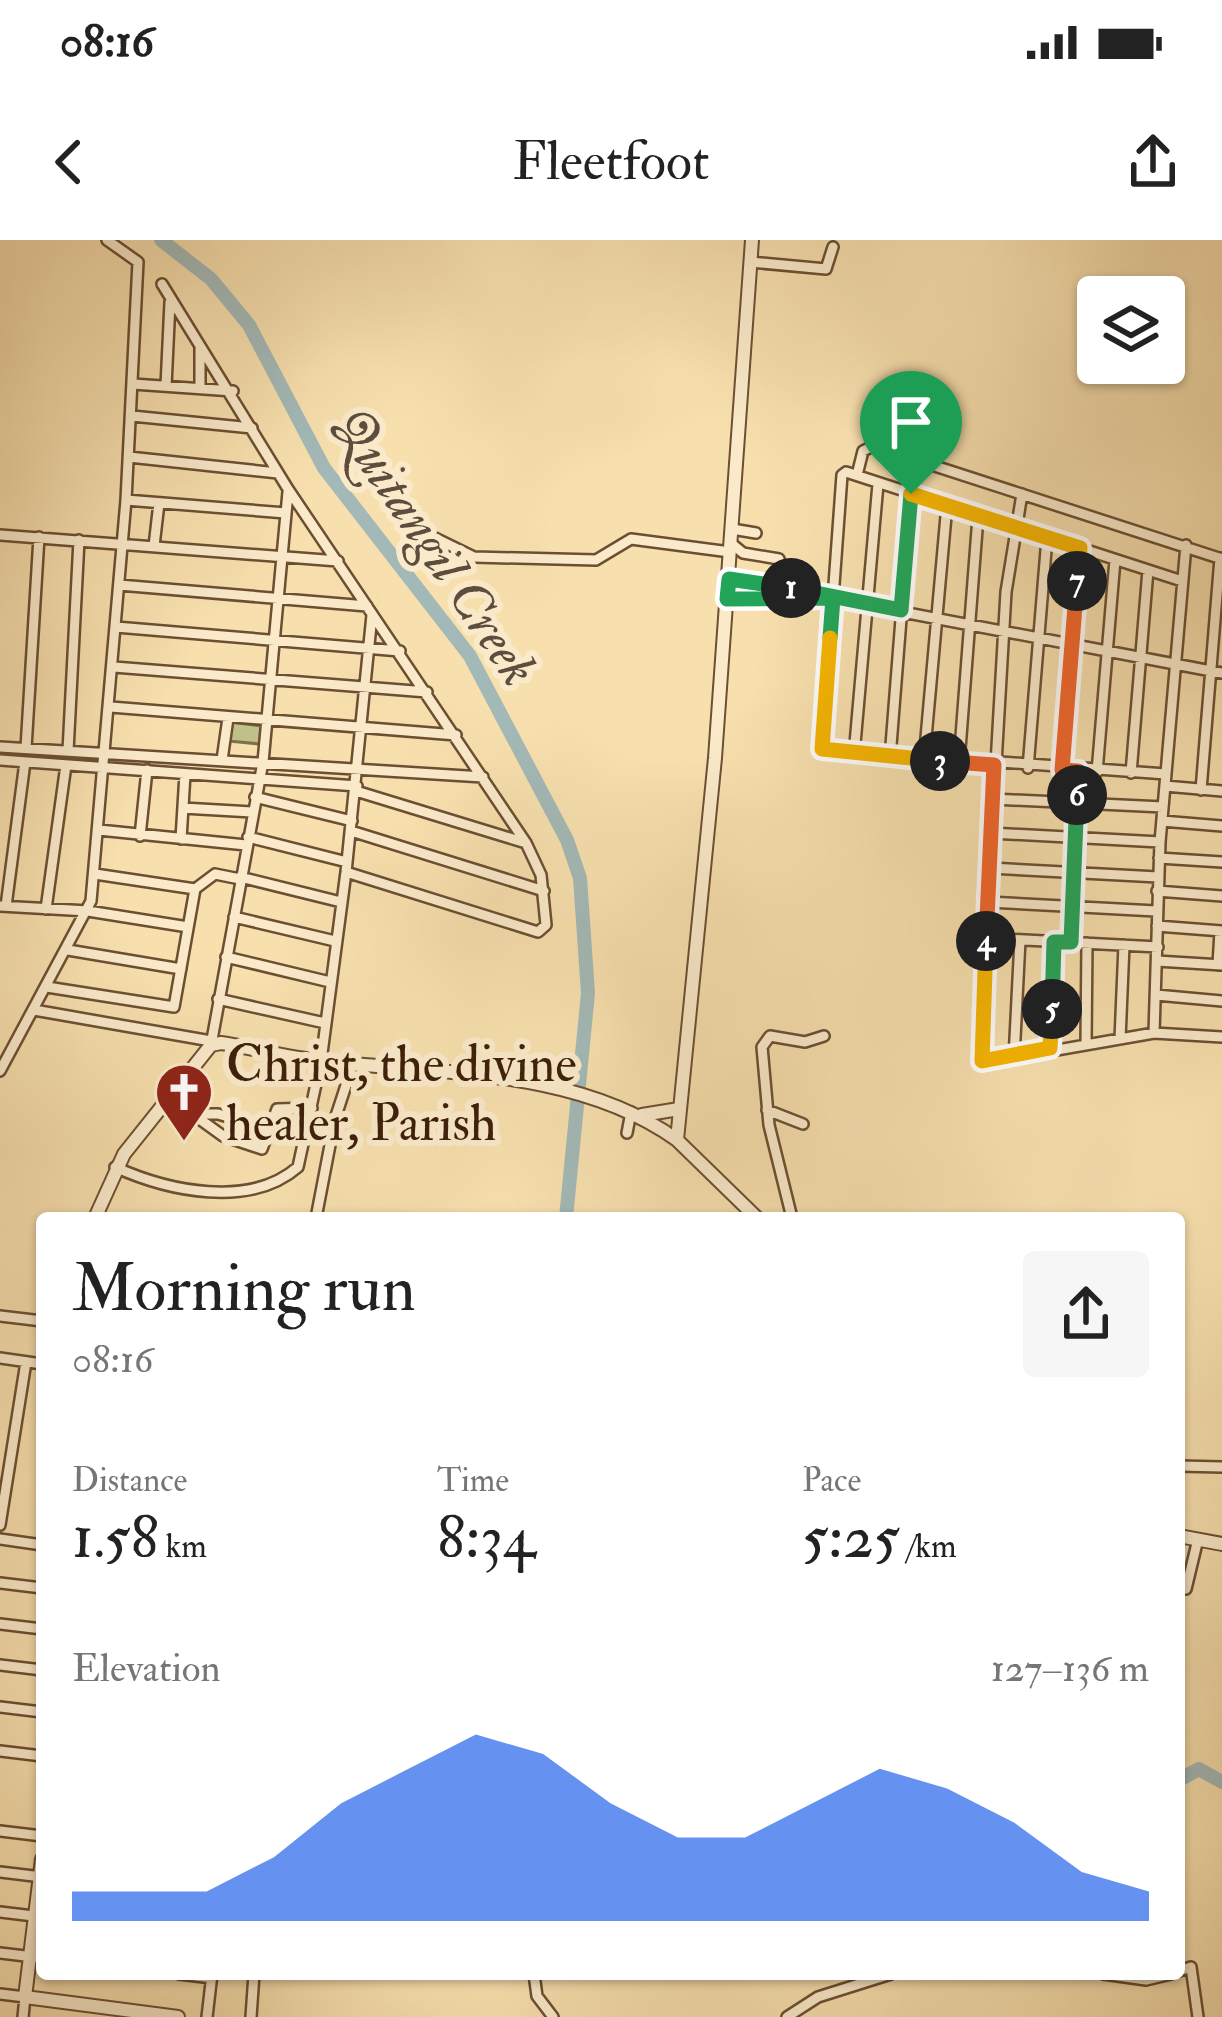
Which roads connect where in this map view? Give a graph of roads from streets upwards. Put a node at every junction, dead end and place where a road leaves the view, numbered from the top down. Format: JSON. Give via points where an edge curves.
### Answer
{"nodes":[{"id":1,"x":107,"y":240,"type":"edge"},
{"id":2,"x":752,"y":240,"type":"edge"},
{"id":3,"x":833,"y":247,"type":"dead end"},
{"id":4,"x":750,"y":262,"type":"junction"},
{"id":5,"x":163,"y":284,"type":"dead end"},
{"id":6,"x":170,"y":302,"type":"junction"},
{"id":7,"x":200,"y":346,"type":"junction"},
{"id":8,"x":133,"y":384,"type":"junction"},
{"id":9,"x":166,"y":386,"type":"junction"},
{"id":10,"x":200,"y":388,"type":"junction"},
{"id":11,"x":233,"y":391,"type":"junction"},
{"id":12,"x":132,"y":416,"type":"junction"},
{"id":13,"x":252,"y":428,"type":"junction"},
{"id":14,"x":129,"y":457,"type":"junction"},
{"id":15,"x":280,"y":474,"type":"junction"},
{"id":16,"x":857,"y":475,"type":"junction"},
{"id":17,"x":878,"y":484,"type":"junction"},
{"id":18,"x":288,"y":489,"type":"junction"},
{"id":19,"x":911,"y":494,"type":"junction"},
{"id":20,"x":1022,"y":494,"type":"junction"},
{"id":21,"x":126,"y":500,"type":"junction"},
{"id":22,"x":159,"y":503,"type":"junction"},
{"id":23,"x":947,"y":505,"type":"junction"},
{"id":24,"x":286,"y":513,"type":"junction"},
{"id":25,"x":979,"y":517,"type":"junction"},
{"id":26,"x":732,"y":529,"type":"junction"},
{"id":27,"x":1013,"y":529,"type":"junction"},
{"id":28,"x":756,"y":532,"type":"dead end"},
{"id":29,"x":0,"y":535,"type":"edge"},
{"id":30,"x":39,"y":537,"type":"junction"},
{"id":31,"x":409,"y":538,"type":"dead end"},
{"id":32,"x":1047,"y":538,"type":"junction"},
{"id":33,"x":79,"y":540,"type":"junction"},
{"id":34,"x":122,"y":543,"type":"junction"},
{"id":35,"x":1186,"y":545,"type":"junction"},
{"id":36,"x":154,"y":546,"type":"junction"},
{"id":37,"x":731,"y":548,"type":"junction"},
{"id":38,"x":1080,"y":548,"type":"junction"},
{"id":39,"x":282,"y":557,"type":"junction"},
{"id":40,"x":778,"y":559,"type":"dead end"},
{"id":41,"x":1221,"y":559,"type":"edge"},
{"id":42,"x":1115,"y":560,"type":"junction"},
{"id":43,"x":338,"y":561,"type":"junction"},
{"id":44,"x":1148,"y":571,"type":"junction"},
{"id":45,"x":729,"y":579,"type":"junction"},
{"id":46,"x":1182,"y":581,"type":"junction"},
{"id":47,"x":119,"y":585,"type":"junction"},
{"id":48,"x":278,"y":597,"type":"junction"},
{"id":49,"x":829,"y":598,"type":"junction"},
{"id":50,"x":727,"y":599,"type":"junction"},
{"id":51,"x":867,"y":603,"type":"junction"},
{"id":52,"x":370,"y":610,"type":"junction"},
{"id":53,"x":901,"y":610,"type":"junction"},
{"id":54,"x":936,"y":617,"type":"junction"},
{"id":55,"x":970,"y":624,"type":"junction"},
{"id":56,"x":116,"y":627,"type":"junction"},
{"id":57,"x":1004,"y":629,"type":"junction"},
{"id":58,"x":274,"y":638,"type":"junction"},
{"id":59,"x":1038,"y":638,"type":"junction"},
{"id":60,"x":1072,"y":644,"type":"junction"},
{"id":61,"x":370,"y":649,"type":"junction"},
{"id":62,"x":1107,"y":650,"type":"junction"},
{"id":63,"x":400,"y":651,"type":"junction"},
{"id":64,"x":1141,"y":656,"type":"junction"},
{"id":65,"x":1175,"y":663,"type":"junction"},
{"id":66,"x":113,"y":667,"type":"junction"},
{"id":67,"x":1216,"y":672,"type":"edge"},
{"id":68,"x":269,"y":679,"type":"junction"},
{"id":69,"x":367,"y":688,"type":"junction"},
{"id":70,"x":427,"y":692,"type":"junction"},
{"id":71,"x":111,"y":707,"type":"junction"},
{"id":72,"x":228,"y":718,"type":"junction"},
{"id":73,"x":265,"y":721,"type":"junction"},
{"id":74,"x":363,"y":730,"type":"junction"},
{"id":75,"x":455,"y":735,"type":"junction"},
{"id":76,"x":0,"y":747,"type":"edge"},
{"id":77,"x":26,"y":748,"type":"junction"},
{"id":78,"x":68,"y":752,"type":"junction"},
{"id":79,"x":107,"y":754,"type":"junction"},
{"id":80,"x":854,"y":755,"type":"junction"},
{"id":81,"x":890,"y":758,"type":"junction"},
{"id":82,"x":0,"y":760,"type":"edge"},
{"id":83,"x":222,"y":760,"type":"junction"},
{"id":84,"x":924,"y":760,"type":"junction"},
{"id":85,"x":25,"y":762,"type":"junction"},
{"id":86,"x":262,"y":762,"type":"junction"},
{"id":87,"x":959,"y":762,"type":"junction"},
{"id":88,"x":66,"y":765,"type":"junction"},
{"id":89,"x":994,"y":765,"type":"junction"},
{"id":90,"x":106,"y":768,"type":"junction"},
{"id":91,"x":1028,"y":768,"type":"junction"},
{"id":92,"x":147,"y":770,"type":"junction"},
{"id":93,"x":1062,"y":770,"type":"junction"},
{"id":94,"x":359,"y":771,"type":"junction"},
{"id":95,"x":1078,"y":771,"type":"junction"},
{"id":96,"x":1097,"y":772,"type":"junction"},
{"id":97,"x":185,"y":773,"type":"junction"},
{"id":98,"x":1131,"y":773,"type":"junction"},
{"id":99,"x":260,"y":777,"type":"junction"},
{"id":100,"x":483,"y":777,"type":"junction"},
{"id":101,"x":1165,"y":780,"type":"junction"},
{"id":102,"x":357,"y":788,"type":"junction"},
{"id":103,"x":1201,"y":790,"type":"junction"},
{"id":104,"x":1222,"y":791,"type":"edge"},
{"id":105,"x":255,"y":797,"type":"junction"},
{"id":106,"x":993,"y":799,"type":"junction"},
{"id":107,"x":1077,"y":805,"type":"junction"},
{"id":108,"x":1163,"y":807,"type":"junction"},
{"id":109,"x":183,"y":808,"type":"junction"},
{"id":110,"x":252,"y":812,"type":"junction"},
{"id":111,"x":1162,"y":821,"type":"junction"},
{"id":112,"x":351,"y":826,"type":"junction"},
{"id":113,"x":1222,"y":826,"type":"edge"},
{"id":114,"x":99,"y":830,"type":"junction"},
{"id":115,"x":992,"y":832,"type":"junction"},
{"id":116,"x":140,"y":836,"type":"junction"},
{"id":117,"x":181,"y":839,"type":"junction"},
{"id":118,"x":1075,"y":839,"type":"junction"},
{"id":119,"x":247,"y":841,"type":"junction"},
{"id":120,"x":1160,"y":842,"type":"junction"},
{"id":121,"x":526,"y":843,"type":"junction"},
{"id":122,"x":1159,"y":858,"type":"junction"},
{"id":123,"x":1222,"y":862,"type":"edge"},
{"id":124,"x":346,"y":867,"type":"junction"},
{"id":125,"x":990,"y":868,"type":"junction"},
{"id":126,"x":94,"y":874,"type":"junction"},
{"id":127,"x":1073,"y":874,"type":"junction"},
{"id":128,"x":1158,"y":877,"type":"junction"},
{"id":129,"x":240,"y":878,"type":"junction"},
{"id":130,"x":195,"y":889,"type":"junction"},
{"id":131,"x":544,"y":891,"type":"junction"},
{"id":132,"x":1157,"y":891,"type":"junction"},
{"id":133,"x":1222,"y":896,"type":"edge"},
{"id":134,"x":341,"y":902,"type":"junction"},
{"id":135,"x":988,"y":902,"type":"junction"},
{"id":136,"x":3,"y":906,"type":"edge"},
{"id":137,"x":46,"y":909,"type":"junction"},
{"id":138,"x":1072,"y":909,"type":"junction"},
{"id":139,"x":88,"y":911,"type":"junction"},
{"id":140,"x":1156,"y":911,"type":"junction"},
{"id":141,"x":234,"y":917,"type":"junction"},
{"id":142,"x":1157,"y":926,"type":"junction"},
{"id":143,"x":188,"y":927,"type":"junction"},
{"id":144,"x":1221,"y":931,"type":"edge"},
{"id":145,"x":986,"y":938,"type":"junction"},
{"id":146,"x":1020,"y":940,"type":"junction"},
{"id":147,"x":335,"y":941,"type":"junction"},
{"id":148,"x":1054,"y":942,"type":"junction"},
{"id":149,"x":1071,"y":942,"type":"junction"},
{"id":150,"x":1087,"y":943,"type":"junction"},
{"id":151,"x":1124,"y":945,"type":"junction"},
{"id":152,"x":1157,"y":946,"type":"junction"},
{"id":153,"x":68,"y":950,"type":"junction"},
{"id":154,"x":226,"y":957,"type":"junction"},
{"id":155,"x":1157,"y":961,"type":"junction"},
{"id":156,"x":1220,"y":965,"type":"edge"},
{"id":157,"x":181,"y":970,"type":"junction"},
{"id":158,"x":330,"y":982,"type":"junction"},
{"id":159,"x":47,"y":987,"type":"junction"},
{"id":160,"x":1156,"y":995,"type":"junction"},
{"id":161,"x":218,"y":999,"type":"junction"},
{"id":162,"x":1222,"y":1001,"type":"edge"},
{"id":163,"x":34,"y":1010,"type":"junction"},
{"id":164,"x":325,"y":1023,"type":"junction"},
{"id":165,"x":1154,"y":1033,"type":"junction"},
{"id":166,"x":824,"y":1036,"type":"dead end"},
{"id":167,"x":1222,"y":1037,"type":"edge"},
{"id":168,"x":1120,"y":1039,"type":"junction"},
{"id":169,"x":211,"y":1043,"type":"junction"},
{"id":170,"x":1086,"y":1044,"type":"junction"},
{"id":171,"x":1050,"y":1048,"type":"junction"},
{"id":172,"x":1014,"y":1058,"type":"junction"},
{"id":173,"x":321,"y":1061,"type":"junction"},
{"id":174,"x":353,"y":1064,"type":"junction"},
{"id":175,"x":0,"y":1070,"type":"edge"},
{"id":176,"x":170,"y":1097,"type":"junction"},
{"id":177,"x":312,"y":1108,"type":"junction"},
{"id":178,"x":679,"y":1109,"type":"junction"},
{"id":179,"x":767,"y":1110,"type":"junction"},
{"id":180,"x":192,"y":1114,"type":"junction"},
{"id":181,"x":636,"y":1114,"type":"junction"},
{"id":182,"x":803,"y":1124,"type":"dead end"},
{"id":183,"x":270,"y":1129,"type":"junction"},
{"id":184,"x":627,"y":1133,"type":"dead end"},
{"id":185,"x":677,"y":1140,"type":"junction"},
{"id":186,"x":115,"y":1167,"type":"junction"},
{"id":187,"x":96,"y":1212,"type":"edge"},
{"id":188,"x":317,"y":1212,"type":"edge"},
{"id":189,"x":751,"y":1212,"type":"edge"},
{"id":190,"x":791,"y":1212,"type":"edge"},
{"id":191,"x":0,"y":1316,"type":"edge"},
{"id":192,"x":36,"y":1320,"type":"edge"},
{"id":193,"x":0,"y":1358,"type":"edge"},
{"id":194,"x":26,"y":1362,"type":"junction"},
{"id":195,"x":36,"y":1363,"type":"edge"},
{"id":196,"x":1185,"y":1466,"type":"edge"},
{"id":197,"x":1222,"y":1467,"type":"edge"},
{"id":198,"x":0,"y":1525,"type":"edge"},
{"id":199,"x":1185,"y":1537,"type":"edge"},
{"id":200,"x":0,"y":1539,"type":"edge"},
{"id":201,"x":1198,"y":1540,"type":"junction"},
{"id":202,"x":36,"y":1544,"type":"edge"},
{"id":203,"x":1222,"y":1544,"type":"edge"},
{"id":204,"x":0,"y":1583,"type":"edge"},
{"id":205,"x":36,"y":1587,"type":"edge"},
{"id":206,"x":1186,"y":1589,"type":"dead end"},
{"id":207,"x":0,"y":1624,"type":"edge"},
{"id":208,"x":36,"y":1628,"type":"edge"},
{"id":209,"x":0,"y":1665,"type":"edge"},
{"id":210,"x":36,"y":1669,"type":"edge"},
{"id":211,"x":0,"y":1707,"type":"edge"},
{"id":212,"x":36,"y":1711,"type":"edge"},
{"id":213,"x":0,"y":1751,"type":"edge"},
{"id":214,"x":36,"y":1755,"type":"edge"},
{"id":215,"x":0,"y":1831,"type":"edge"},
{"id":216,"x":36,"y":1835,"type":"edge"},
{"id":217,"x":0,"y":1871,"type":"edge"},
{"id":218,"x":36,"y":1876,"type":"edge"},
{"id":219,"x":0,"y":1912,"type":"edge"},
{"id":220,"x":36,"y":1916,"type":"edge"},
{"id":221,"x":0,"y":1953,"type":"edge"},
{"id":222,"x":36,"y":1957,"type":"edge"},
{"id":223,"x":1185,"y":1969,"type":"edge"},
{"id":224,"x":212,"y":1980,"type":"edge"},
{"id":225,"x":254,"y":1980,"type":"edge"},
{"id":226,"x":535,"y":1980,"type":"edge"},
{"id":227,"x":872,"y":1980,"type":"edge"},
{"id":228,"x":0,"y":1994,"type":"edge"},
{"id":229,"x":25,"y":1997,"type":"junction"},
{"id":230,"x":23,"y":2017,"type":"edge"},
{"id":231,"x":178,"y":2017,"type":"edge"},
{"id":232,"x":208,"y":2017,"type":"edge"},
{"id":233,"x":251,"y":2017,"type":"edge"},
{"id":234,"x":553,"y":2017,"type":"edge"},
{"id":235,"x":787,"y":2017,"type":"edge"},
{"id":236,"x":1198,"y":2017,"type":"edge"}],
"edges":[{"from":1,"to":8,"type":"street","via":[[138,262]]},
{"from":2,"to":4,"type":"street"},
{"from":3,"to":4,"type":"street","via":[[826,269]]},
{"from":4,"to":26,"type":"street"},
{"from":5,"to":6,"type":"street"},
{"from":6,"to":7,"type":"street"},
{"from":6,"to":9,"type":"street"},
{"from":7,"to":10,"type":"street"},
{"from":7,"to":11,"type":"street"},
{"from":8,"to":9,"type":"street"},
{"from":8,"to":12,"type":"street"},
{"from":9,"to":10,"type":"street"},
{"from":10,"to":11,"type":"street"},
{"from":11,"to":13,"type":"street"},
{"from":12,"to":13,"type":"street"},
{"from":12,"to":14,"type":"street"},
{"from":13,"to":15,"type":"street"},
{"from":14,"to":15,"type":"street"},
{"from":14,"to":21,"type":"street"},
{"from":15,"to":18,"type":"street"},
{"from":16,"to":17,"type":"street"},
{"from":16,"to":20,"type":"street","via":[[868,445]]},
{"from":16,"to":49,"type":"street","via":[[842,475]]},
{"from":17,"to":19,"type":"street"},
{"from":17,"to":51,"type":"street"},
{"from":18,"to":24,"type":"street"},
{"from":18,"to":43,"type":"street"},
{"from":19,"to":23,"type":"street"},
{"from":19,"to":53,"type":"street"},
{"from":20,"to":27,"type":"street"},
{"from":20,"to":35,"type":"street"},
{"from":21,"to":22,"type":"street"},
{"from":21,"to":34,"type":"street"},
{"from":22,"to":24,"type":"street"},
{"from":22,"to":36,"type":"street"},
{"from":23,"to":25,"type":"street"},
{"from":23,"to":54,"type":"street"},
{"from":24,"to":39,"type":"street"},
{"from":25,"to":27,"type":"street"},
{"from":25,"to":55,"type":"street"},
{"from":26,"to":28,"type":"street"},
{"from":26,"to":37,"type":"street"},
{"from":27,"to":32,"type":"street"},
{"from":27,"to":57,"type":"street"},
{"from":29,"to":30,"type":"street"},
{"from":30,"to":33,"type":"street"},
{"from":30,"to":77,"type":"street"},
{"from":31,"to":37,"type":"street","via":[[433,537],[474,557],[596,560],[631,539]]},
{"from":32,"to":38,"type":"street"},
{"from":32,"to":59,"type":"street"},
{"from":33,"to":34,"type":"street"},
{"from":33,"to":78,"type":"street"},
{"from":34,"to":36,"type":"street"},
{"from":34,"to":47,"type":"street"},
{"from":35,"to":41,"type":"street"},
{"from":35,"to":46,"type":"street"},
{"from":36,"to":39,"type":"street"},
{"from":37,"to":40,"type":"street"},
{"from":37,"to":45,"type":"street"},
{"from":38,"to":42,"type":"street"},
{"from":38,"to":60,"type":"street"},
{"from":39,"to":43,"type":"street"},
{"from":39,"to":48,"type":"street"},
{"from":41,"to":67,"type":"street"},
{"from":42,"to":44,"type":"street"},
{"from":42,"to":62,"type":"street"},
{"from":43,"to":52,"type":"street"},
{"from":44,"to":46,"type":"street"},
{"from":44,"to":64,"type":"street"},
{"from":45,"to":49,"type":"street"},
{"from":45,"to":50,"type":"street"},
{"from":46,"to":65,"type":"street"},
{"from":47,"to":48,"type":"street"},
{"from":47,"to":56,"type":"street"},
{"from":48,"to":52,"type":"street"},
{"from":48,"to":58,"type":"street"},
{"from":49,"to":50,"type":"street"},
{"from":49,"to":51,"type":"street"},
{"from":49,"to":80,"type":"street","via":[[820,745]]},
{"from":50,"to":178,"type":"street"},
{"from":51,"to":53,"type":"street"},
{"from":51,"to":80,"type":"street"},
{"from":52,"to":61,"type":"street"},
{"from":52,"to":63,"type":"street"},
{"from":53,"to":54,"type":"street"},
{"from":53,"to":81,"type":"street"},
{"from":54,"to":55,"type":"street"},
{"from":54,"to":84,"type":"street"},
{"from":55,"to":57,"type":"street"},
{"from":55,"to":87,"type":"street"},
{"from":56,"to":58,"type":"street"},
{"from":56,"to":66,"type":"street"},
{"from":57,"to":59,"type":"street"},
{"from":57,"to":89,"type":"street"},
{"from":58,"to":61,"type":"street"},
{"from":58,"to":68,"type":"street"},
{"from":59,"to":60,"type":"street"},
{"from":59,"to":91,"type":"street"},
{"from":60,"to":62,"type":"street"},
{"from":60,"to":93,"type":"street"},
{"from":61,"to":63,"type":"street"},
{"from":61,"to":69,"type":"street"},
{"from":62,"to":64,"type":"street"},
{"from":62,"to":96,"type":"street"},
{"from":63,"to":70,"type":"street"},
{"from":64,"to":65,"type":"street"},
{"from":64,"to":98,"type":"street"},
{"from":65,"to":67,"type":"street"},
{"from":65,"to":101,"type":"street"},
{"from":66,"to":68,"type":"street"},
{"from":66,"to":71,"type":"street"},
{"from":67,"to":103,"type":"street"},
{"from":68,"to":69,"type":"street"},
{"from":68,"to":73,"type":"street"},
{"from":69,"to":70,"type":"street"},
{"from":69,"to":74,"type":"street"},
{"from":70,"to":75,"type":"street"},
{"from":71,"to":72,"type":"street"},
{"from":71,"to":79,"type":"street"},
{"from":72,"to":73,"type":"street"},
{"from":72,"to":83,"type":"street"},
{"from":73,"to":74,"type":"street"},
{"from":73,"to":86,"type":"street"},
{"from":74,"to":75,"type":"street"},
{"from":74,"to":94,"type":"street"},
{"from":75,"to":100,"type":"street"},
{"from":76,"to":77,"type":"street"},
{"from":77,"to":78,"type":"street"},
{"from":78,"to":79,"type":"street"},
{"from":79,"to":83,"type":"street"},
{"from":79,"to":90,"type":"street"},
{"from":80,"to":81,"type":"street"},
{"from":81,"to":84,"type":"street"},
{"from":82,"to":85,"type":"street"},
{"from":83,"to":86,"type":"street"},
{"from":84,"to":87,"type":"street"},
{"from":85,"to":88,"type":"street"},
{"from":85,"to":136,"type":"street"},
{"from":86,"to":94,"type":"street"},
{"from":86,"to":99,"type":"street"},
{"from":87,"to":89,"type":"street"},
{"from":88,"to":90,"type":"street"},
{"from":88,"to":137,"type":"street"},
{"from":89,"to":91,"type":"street"},
{"from":89,"to":106,"type":"street"},
{"from":90,"to":92,"type":"street"},
{"from":90,"to":114,"type":"street"},
{"from":91,"to":93,"type":"street"},
{"from":92,"to":97,"type":"street"},
{"from":92,"to":116,"type":"street"},
{"from":93,"to":95,"type":"street"},
{"from":94,"to":100,"type":"street"},
{"from":94,"to":102,"type":"street"},
{"from":95,"to":96,"type":"street"},
{"from":95,"to":107,"type":"street"},
{"from":96,"to":98,"type":"street"},
{"from":97,"to":99,"type":"street"},
{"from":97,"to":109,"type":"street"},
{"from":98,"to":101,"type":"street"},
{"from":99,"to":102,"type":"street"},
{"from":99,"to":105,"type":"street"},
{"from":100,"to":121,"type":"street"},
{"from":101,"to":103,"type":"street"},
{"from":101,"to":108,"type":"street"},
{"from":102,"to":112,"type":"street"},
{"from":102,"to":121,"type":"street"},
{"from":103,"to":104,"type":"street"},
{"from":105,"to":110,"type":"street"},
{"from":105,"to":112,"type":"street"},
{"from":106,"to":107,"type":"street"},
{"from":106,"to":115,"type":"street"},
{"from":107,"to":108,"type":"street"},
{"from":107,"to":118,"type":"street"},
{"from":108,"to":111,"type":"street"},
{"from":109,"to":110,"type":"street"},
{"from":109,"to":117,"type":"street"},
{"from":110,"to":119,"type":"street"},
{"from":111,"to":113,"type":"street"},
{"from":111,"to":120,"type":"street"},
{"from":112,"to":124,"type":"street"},
{"from":112,"to":131,"type":"street"},
{"from":114,"to":116,"type":"street"},
{"from":114,"to":126,"type":"street"},
{"from":115,"to":118,"type":"street"},
{"from":115,"to":125,"type":"street"},
{"from":116,"to":117,"type":"street"},
{"from":117,"to":119,"type":"street"},
{"from":118,"to":120,"type":"street"},
{"from":118,"to":127,"type":"street"},
{"from":119,"to":124,"type":"street"},
{"from":119,"to":129,"type":"street"},
{"from":120,"to":122,"type":"street"},
{"from":121,"to":131,"type":"street"},
{"from":122,"to":123,"type":"street"},
{"from":122,"to":128,"type":"street"},
{"from":124,"to":131,"type":"street","via":[[538,932],[546,925]]},
{"from":124,"to":134,"type":"street"},
{"from":125,"to":127,"type":"street"},
{"from":125,"to":135,"type":"street"},
{"from":126,"to":130,"type":"street"},
{"from":126,"to":139,"type":"street"},
{"from":127,"to":128,"type":"street"},
{"from":127,"to":138,"type":"street"},
{"from":128,"to":132,"type":"street"},
{"from":129,"to":130,"type":"street","via":[[215,874]]},
{"from":129,"to":134,"type":"street"},
{"from":129,"to":141,"type":"street"},
{"from":130,"to":143,"type":"street"},
{"from":132,"to":133,"type":"street"},
{"from":132,"to":140,"type":"street"},
{"from":134,"to":147,"type":"street"},
{"from":135,"to":138,"type":"street"},
{"from":135,"to":145,"type":"street"},
{"from":136,"to":137,"type":"street"},
{"from":137,"to":139,"type":"street"},
{"from":138,"to":140,"type":"street"},
{"from":138,"to":149,"type":"street"},
{"from":139,"to":143,"type":"street"},
{"from":139,"to":153,"type":"street"},
{"from":140,"to":142,"type":"street"},
{"from":141,"to":147,"type":"street"},
{"from":141,"to":154,"type":"street"},
{"from":142,"to":144,"type":"street"},
{"from":142,"to":152,"type":"street"},
{"from":143,"to":157,"type":"street"},
{"from":144,"to":156,"type":"street"},
{"from":145,"to":146,"type":"street"},
{"from":145,"to":172,"type":"street","via":[[979,1056]]},
{"from":146,"to":148,"type":"street"},
{"from":146,"to":172,"type":"street"},
{"from":147,"to":158,"type":"street"},
{"from":148,"to":149,"type":"street"},
{"from":148,"to":171,"type":"street"},
{"from":149,"to":150,"type":"street"},
{"from":150,"to":151,"type":"street"},
{"from":150,"to":170,"type":"street"},
{"from":151,"to":152,"type":"street"},
{"from":151,"to":168,"type":"street"},
{"from":152,"to":155,"type":"street"},
{"from":153,"to":157,"type":"street"},
{"from":153,"to":159,"type":"street"},
{"from":154,"to":158,"type":"street"},
{"from":154,"to":161,"type":"street"},
{"from":155,"to":156,"type":"street"},
{"from":155,"to":160,"type":"street"},
{"from":157,"to":159,"type":"street","via":[[172,1008]]},
{"from":158,"to":164,"type":"street"},
{"from":159,"to":163,"type":"street"},
{"from":160,"to":162,"type":"street"},
{"from":160,"to":165,"type":"street"},
{"from":161,"to":164,"type":"street"},
{"from":161,"to":169,"type":"street"},
{"from":163,"to":169,"type":"street"},
{"from":163,"to":175,"type":"street"},
{"from":164,"to":173,"type":"street"},
{"from":165,"to":167,"type":"street"},
{"from":165,"to":168,"type":"street"},
{"from":166,"to":179,"type":"street","via":[[766,1037]]},
{"from":168,"to":170,"type":"street"},
{"from":169,"to":173,"type":"street"},
{"from":169,"to":176,"type":"street"},
{"from":170,"to":171,"type":"street"},
{"from":171,"to":172,"type":"street"},
{"from":173,"to":174,"type":"street"},
{"from":173,"to":177,"type":"street"},
{"from":174,"to":181,"type":"street","via":[[510,1079]]},
{"from":174,"to":188,"type":"street"},
{"from":176,"to":180,"type":"street"},
{"from":176,"to":186,"type":"street"},
{"from":177,"to":183,"type":"street","via":[[277,1109]]},
{"from":177,"to":186,"type":"street","via":[[298,1167],[275,1184],[169,1187]]},
{"from":178,"to":181,"type":"street"},
{"from":178,"to":185,"type":"street"},
{"from":179,"to":182,"type":"street"},
{"from":179,"to":190,"type":"street"},
{"from":180,"to":183,"type":"street"},
{"from":180,"to":183,"type":"street","via":[[262,1149]]},
{"from":181,"to":184,"type":"street"},
{"from":181,"to":185,"type":"street"},
{"from":185,"to":189,"type":"street"},
{"from":186,"to":187,"type":"street"},
{"from":191,"to":192,"type":"street"},
{"from":193,"to":194,"type":"street"},
{"from":194,"to":195,"type":"street"},
{"from":194,"to":198,"type":"street"},
{"from":196,"to":197,"type":"street"},
{"from":199,"to":201,"type":"street"},
{"from":200,"to":202,"type":"street"},
{"from":201,"to":203,"type":"street"},
{"from":201,"to":206,"type":"street"},
{"from":204,"to":205,"type":"street"},
{"from":207,"to":208,"type":"street"},
{"from":209,"to":210,"type":"street"},
{"from":211,"to":212,"type":"street"},
{"from":213,"to":214,"type":"street"},
{"from":215,"to":216,"type":"street"},
{"from":217,"to":218,"type":"street"},
{"from":219,"to":220,"type":"street"},
{"from":221,"to":222,"type":"street"},
{"from":222,"to":229,"type":"street"},
{"from":223,"to":236,"type":"street","via":[[1191,1967]]},
{"from":224,"to":232,"type":"street"},
{"from":225,"to":233,"type":"street"},
{"from":226,"to":234,"type":"street"},
{"from":227,"to":235,"type":"street"},
{"from":228,"to":229,"type":"street"},
{"from":229,"to":230,"type":"street"},
{"from":229,"to":231,"type":"street"}]}
